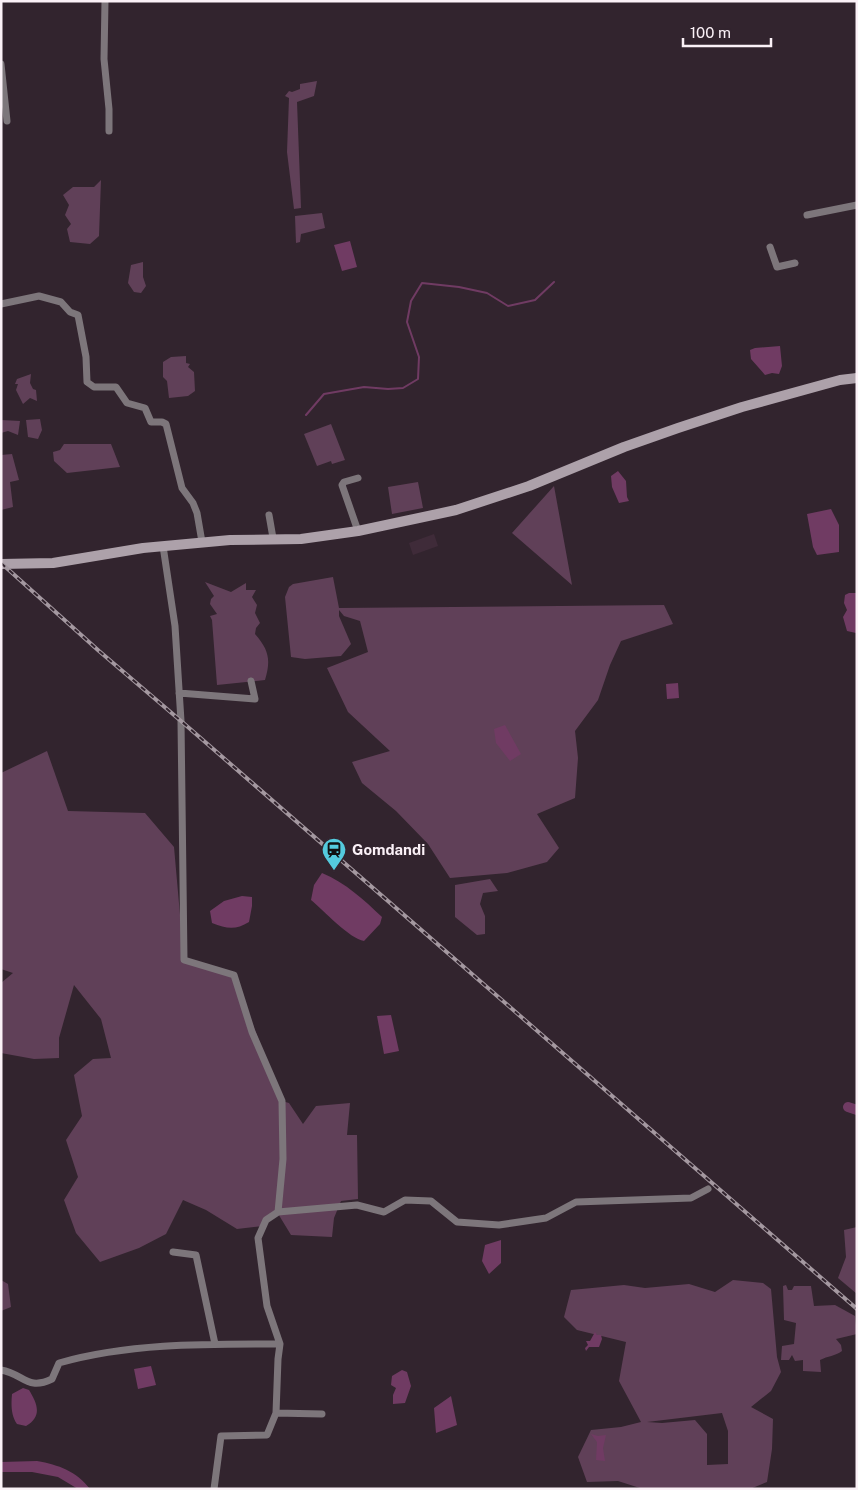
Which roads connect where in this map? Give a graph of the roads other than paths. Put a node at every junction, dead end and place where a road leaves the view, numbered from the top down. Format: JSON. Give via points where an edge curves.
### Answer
{"nodes":[{"id":1,"x":105,"y":1,"type":"edge"},
{"id":2,"x":1,"y":64,"type":"edge"},
{"id":3,"x":6,"y":121,"type":"dead end"},
{"id":4,"x":109,"y":131,"type":"dead end"},
{"id":5,"x":857,"y":205,"type":"edge"},
{"id":6,"x":807,"y":216,"type":"dead end"},
{"id":7,"x":770,"y":247,"type":"dead end"},
{"id":8,"x":795,"y":263,"type":"dead end"},
{"id":9,"x":1,"y":304,"type":"edge"},
{"id":10,"x":857,"y":378,"type":"edge"},
{"id":11,"x":358,"y":478,"type":"dead end"},
{"id":12,"x":269,"y":515,"type":"dead end"},
{"id":13,"x":358,"y":531,"type":"junction"},
{"id":14,"x":273,"y":538,"type":"junction"},
{"id":15,"x":202,"y":542,"type":"junction"},
{"id":16,"x":163,"y":546,"type":"junction"},
{"id":17,"x":4,"y":562,"type":"edge"},
{"id":18,"x":251,"y":682,"type":"dead end"},
{"id":19,"x":179,"y":693,"type":"junction"},
{"id":20,"x":708,"y":1189,"type":"dead end"},
{"id":21,"x":278,"y":1212,"type":"junction"},
{"id":22,"x":173,"y":1252,"type":"dead end"},
{"id":23,"x":215,"y":1344,"type":"junction"},
{"id":24,"x":280,"y":1344,"type":"junction"},
{"id":25,"x":1,"y":1370,"type":"edge"},
{"id":26,"x":276,"y":1413,"type":"junction"},
{"id":27,"x":322,"y":1414,"type":"dead end"},
{"id":28,"x":214,"y":1489,"type":"edge"}],
"edges":[{"from":1,"to":4,"type":"street","via":[[104,59]]},
{"from":2,"to":3,"type":"street"},
{"from":5,"to":6,"type":"street"},
{"from":7,"to":8,"type":"street","via":[[777,267]]},
{"from":9,"to":15,"type":"street","via":[[38,296],[61,302],[78,315],[87,382],[94,387],[116,387],[128,404],[144,408],[151,422],[166,424],[182,488],[197,513]]},
{"from":10,"to":13,"type":"main road","via":[[742,407],[678,428],[529,486],[456,510]]},
{"from":11,"to":13,"type":"street","via":[[342,485]]},
{"from":12,"to":14,"type":"street"},
{"from":13,"to":14,"type":"main road","via":[[301,539]]},
{"from":14,"to":15,"type":"main road"},
{"from":15,"to":16,"type":"main road"},
{"from":16,"to":17,"type":"main road","via":[[53,563]]},
{"from":16,"to":19,"type":"street","via":[[175,626]]},
{"from":18,"to":19,"type":"street","via":[[255,699]]},
{"from":19,"to":21,"type":"street","via":[[184,960],[234,975],[252,1032],[282,1101],[284,1159]]},
{"from":20,"to":21,"type":"street","via":[[691,1198],[576,1202],[546,1218],[499,1225],[457,1222],[431,1201],[405,1200],[384,1212],[357,1204]]},
{"from":21,"to":24,"type":"street","via":[[266,1220],[258,1238],[267,1306]]},
{"from":22,"to":23,"type":"street","via":[[196,1255]]},
{"from":23,"to":24,"type":"street"},
{"from":23,"to":25,"type":"street","via":[[136,1348],[63,1362],[57,1365],[52,1379],[36,1384]]},
{"from":24,"to":26,"type":"street"},
{"from":26,"to":27,"type":"street"},
{"from":26,"to":28,"type":"street","via":[[267,1435],[222,1436]]}]}
